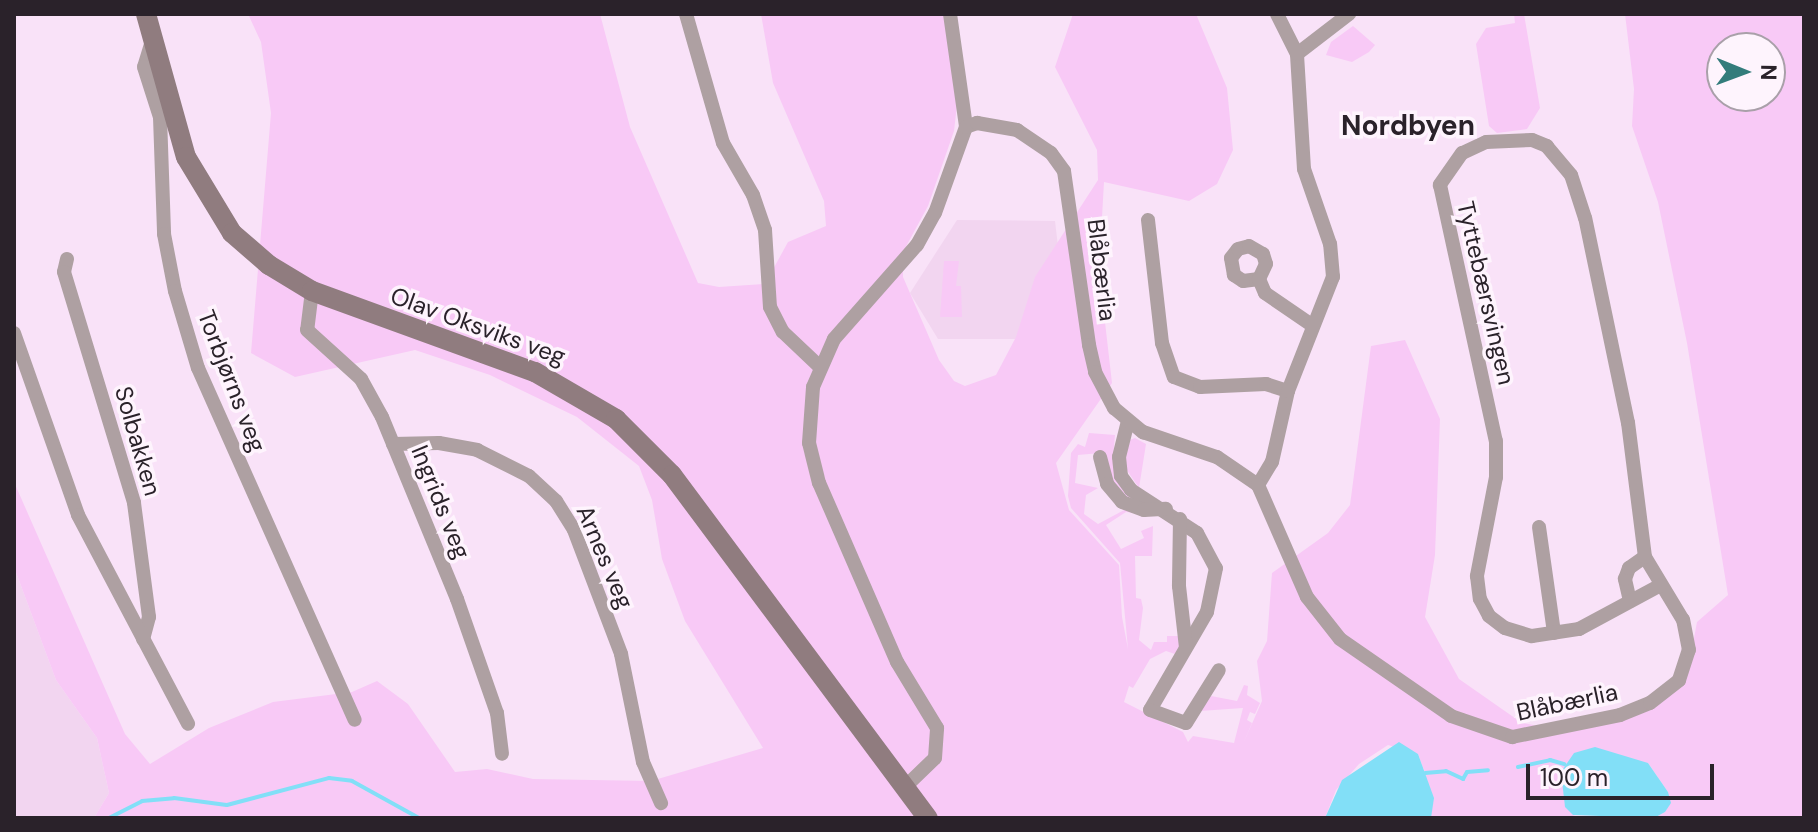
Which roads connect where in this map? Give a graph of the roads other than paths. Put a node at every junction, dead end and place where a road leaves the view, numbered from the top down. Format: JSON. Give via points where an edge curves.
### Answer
{"nodes":[{"id":1,"x":146,"y":14,"type":"edge"},
{"id":2,"x":686,"y":14,"type":"edge"},
{"id":3,"x":950,"y":14,"type":"edge"},
{"id":4,"x":1277,"y":14,"type":"edge"},
{"id":5,"x":1349,"y":14,"type":"edge"},
{"id":6,"x":152,"y":40,"type":"junction"},
{"id":7,"x":1297,"y":54,"type":"junction"},
{"id":8,"x":966,"y":127,"type":"junction"},
{"id":9,"x":1148,"y":220,"type":"dead end"},
{"id":10,"x":67,"y":259,"type":"dead end"},
{"id":11,"x":1259,"y":279,"type":"dead end"},
{"id":12,"x":312,"y":291,"type":"junction"},
{"id":13,"x":1313,"y":326,"type":"junction"},
{"id":14,"x":14,"y":333,"type":"edge"},
{"id":15,"x":819,"y":366,"type":"junction"},
{"id":16,"x":1288,"y":391,"type":"junction"},
{"id":17,"x":1128,"y":421,"type":"junction"},
{"id":18,"x":393,"y":444,"type":"junction"},
{"id":19,"x":1100,"y":457,"type":"dead end"},
{"id":20,"x":1258,"y":485,"type":"junction"},
{"id":21,"x":1166,"y":509,"type":"junction"},
{"id":22,"x":1180,"y":519,"type":"junction"},
{"id":23,"x":1539,"y":527,"type":"dead end"},
{"id":24,"x":1645,"y":557,"type":"junction"},
{"id":25,"x":1659,"y":586,"type":"junction"},
{"id":26,"x":1630,"y":601,"type":"junction"},
{"id":27,"x":1554,"y":633,"type":"junction"},
{"id":28,"x":143,"y":639,"type":"junction"},
{"id":29,"x":1186,"y":647,"type":"junction"},
{"id":30,"x":1219,"y":670,"type":"dead end"},
{"id":31,"x":355,"y":720,"type":"dead end"},
{"id":32,"x":188,"y":724,"type":"dead end"},
{"id":33,"x":502,"y":754,"type":"dead end"},
{"id":34,"x":906,"y":786,"type":"junction"},
{"id":35,"x":661,"y":803,"type":"dead end"},
{"id":36,"x":928,"y":818,"type":"edge"}],
"edges":[{"from":1,"to":6,"type":"street","name":"Olav Oksviks veg"},
{"from":2,"to":15,"type":"street","via":[[723,143],[753,195],[765,230],[770,307],[783,332]]},
{"from":3,"to":8,"type":"street"},
{"from":4,"to":7,"type":"street"},
{"from":5,"to":7,"type":"street"},
{"from":6,"to":12,"type":"street","name":"Olav Oksviks veg","via":[[186,157],[213,208],[256,255]]},
{"from":6,"to":31,"type":"street","name":"Torbjørns veg","via":[[144,67],[160,117],[164,234],[175,291],[198,368]]},
{"from":7,"to":13,"type":"street","via":[[1304,169],[1333,258],[1330,291]]},
{"from":8,"to":15,"type":"street","via":[[935,213],[917,245],[834,339]]},
{"from":8,"to":17,"type":"street","name":"Blåbærlia","via":[[991,122],[1017,130],[1051,153],[1064,171],[1095,372]]},
{"from":9,"to":16,"type":"street","via":[[1162,343],[1174,377],[1200,387],[1266,384]]},
{"from":10,"to":28,"type":"street","name":"Solbakken","via":[[64,272],[134,503],[149,617]]},
{"from":11,"to":13,"type":"street","via":[[1280,307]]},
{"from":12,"to":18,"type":"street","name":"Ingrids veg","via":[[307,330],[361,379]]},
{"from":12,"to":34,"type":"street","name":"Olav Oksviks veg","via":[[535,372],[616,419],[672,475]]},
{"from":13,"to":16,"type":"street"},
{"from":14,"to":28,"type":"street","via":[[78,515]]},
{"from":15,"to":34,"type":"street","via":[[809,443],[819,483],[897,662],[937,728],[935,758]]},
{"from":16,"to":20,"type":"street","via":[[1276,451]]},
{"from":17,"to":20,"type":"street","name":"Blåbærlia","via":[[1143,432],[1229,463]]},
{"from":17,"to":21,"type":"street","via":[[1119,457],[1121,476],[1137,494]]},
{"from":18,"to":33,"type":"street","name":"Ingrids veg","via":[[497,713]]},
{"from":18,"to":35,"type":"street","name":"Arnes veg","via":[[477,450],[520,470],[556,501],[574,530],[621,654],[643,762]]},
{"from":19,"to":21,"type":"street","via":[[1107,484],[1122,502],[1144,510]]},
{"from":20,"to":25,"type":"street","name":"Blåbærlia","via":[[1307,597],[1340,639],[1451,716],[1504,736],[1620,715],[1668,693],[1679,680],[1689,650],[1683,620]]},
{"from":21,"to":22,"type":"street"},
{"from":22,"to":29,"type":"street","via":[[1179,586]]},
{"from":22,"to":29,"type":"street","via":[[1208,546],[1216,568],[1213,598]]},
{"from":23,"to":27,"type":"street"},
{"from":24,"to":25,"type":"street","name":"Tyttebærsvingen"},
{"from":24,"to":26,"type":"street","via":[[1629,568],[1625,579]]},
{"from":24,"to":27,"type":"street","name":"Tyttebærsvingen","via":[[1614,343],[1571,175],[1560,157],[1532,140],[1486,142],[1462,153],[1440,185],[1496,441],[1496,477],[1477,576],[1489,616],[1505,628],[1532,636]]},
{"from":25,"to":26,"type":"street","name":"Tyttebærsvingen"},
{"from":26,"to":27,"type":"street","name":"Tyttebærsvingen","via":[[1599,621]]},
{"from":28,"to":32,"type":"street"},
{"from":29,"to":30,"type":"street","via":[[1150,710],[1186,723]]},
{"from":34,"to":36,"type":"street","name":"Olav Oksviks veg"}]}
